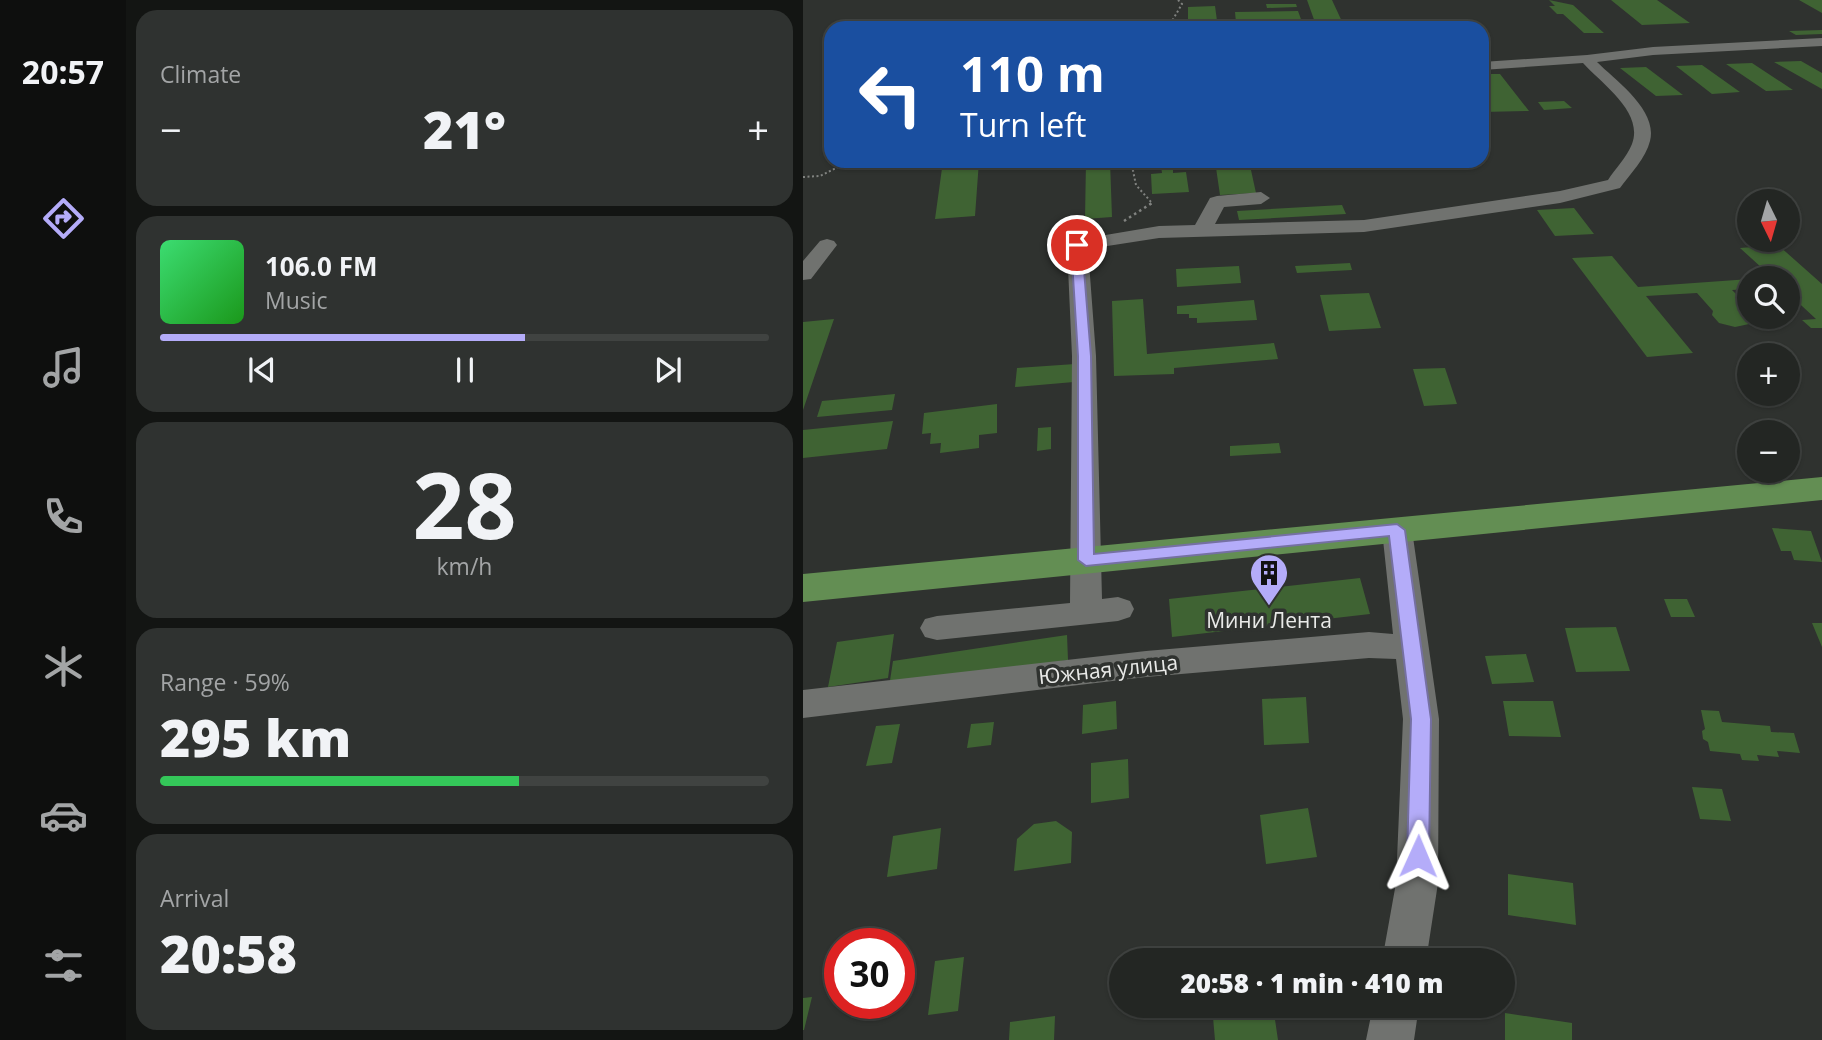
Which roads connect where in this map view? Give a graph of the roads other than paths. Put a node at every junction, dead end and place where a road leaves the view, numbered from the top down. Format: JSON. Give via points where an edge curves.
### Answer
{"nodes":[{"id":1,"x":1822,"y":42,"type":"edge"},
{"id":2,"x":1587,"y":59,"type":"junction"},
{"id":3,"x":1489,"y":66,"type":"edge"},
{"id":4,"x":1261,"y":198,"type":"dead end"},
{"id":5,"x":1203,"y":229,"type":"junction"},
{"id":6,"x":827,"y":245,"type":"dead end"},
{"id":7,"x":803,"y":274,"type":"edge"},
{"id":8,"x":1822,"y":488,"type":"edge"},
{"id":9,"x":1397,"y":530,"type":"junction"},
{"id":10,"x":1086,"y":560,"type":"junction"},
{"id":11,"x":803,"y":588,"type":"edge"},
{"id":12,"x":937,"y":628,"type":"dead end"},
{"id":13,"x":1414,"y":648,"type":"junction"},
{"id":14,"x":803,"y":704,"type":"edge"},
{"id":15,"x":1406,"y":948,"type":"edge"},
{"id":16,"x":1394,"y":1018,"type":"edge"},
{"id":17,"x":1390,"y":1040,"type":"edge"}],
"edges":[{"from":1,"to":2,"type":"street"},
{"from":2,"to":3,"type":"street"},
{"from":2,"to":5,"type":"street","via":[[1631,103],[1643,125],[1641,142],[1614,184],[1560,197],[1364,226]]},
{"from":4,"to":5,"type":"street","via":[[1217,202]]},
{"from":5,"to":10,"type":"street","via":[[1077,245],[1084,356]]},
{"from":6,"to":7,"type":"street"},
{"from":8,"to":9,"type":"main road"},
{"from":9,"to":10,"type":"main road"},
{"from":9,"to":13,"type":"street"},
{"from":10,"to":11,"type":"main road"},
{"from":10,"to":12,"type":"street","via":[[1102,611]]},
{"from":13,"to":14,"type":"street","name":"Южная улица","via":[[1369,645],[1147,664]]},
{"from":13,"to":15,"type":"street","via":[[1421,719],[1417,883]]},
{"from":16,"to":17,"type":"street"}]}
